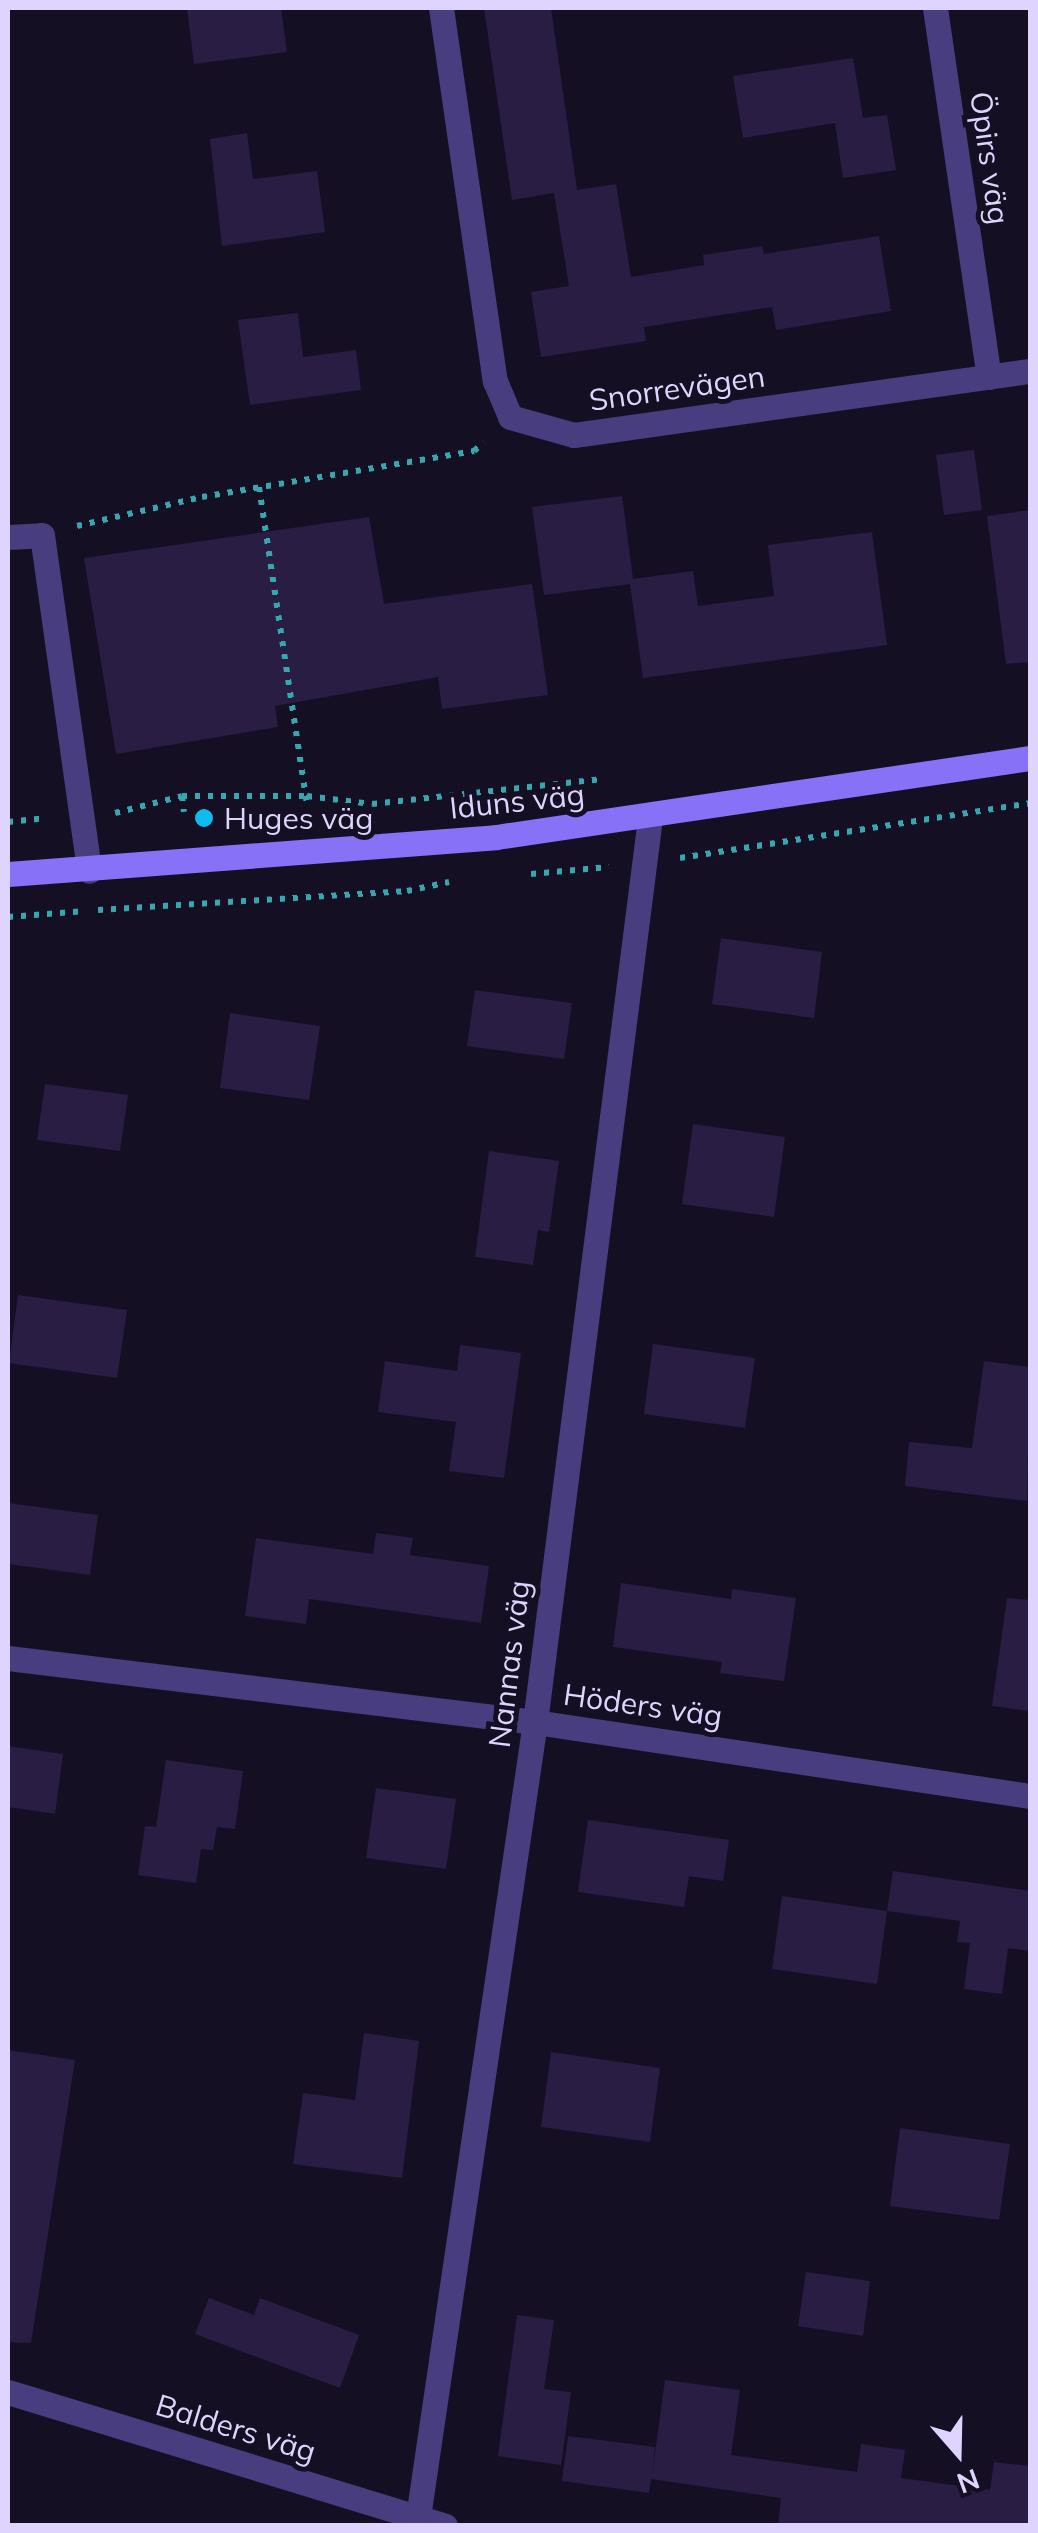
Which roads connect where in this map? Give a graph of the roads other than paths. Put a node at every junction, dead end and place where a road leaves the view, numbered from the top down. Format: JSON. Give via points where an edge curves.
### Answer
{"nodes":[{"id":1,"x":441,"y":8,"type":"edge"},
{"id":2,"x":935,"y":8,"type":"edge"},
{"id":3,"x":1030,"y":371,"type":"edge"},
{"id":4,"x":988,"y":377,"type":"junction"},
{"id":5,"x":8,"y":536,"type":"edge"},
{"id":6,"x":1030,"y":758,"type":"edge"},
{"id":7,"x":650,"y":818,"type":"junction"},
{"id":8,"x":89,"y":871,"type":"junction"},
{"id":9,"x":8,"y":874,"type":"edge"},
{"id":10,"x":8,"y":1658,"type":"edge"},
{"id":11,"x":535,"y":1722,"type":"junction"},
{"id":12,"x":1030,"y":1796,"type":"edge"},
{"id":13,"x":8,"y":2392,"type":"edge"},
{"id":14,"x":418,"y":2517,"type":"junction"},
{"id":15,"x":445,"y":2526,"type":"edge"}],
"edges":[{"from":1,"to":4,"type":"street","name":"Snorrevägen","via":[[495,381],[510,417],[574,435]]},
{"from":2,"to":4,"type":"street","name":"Öpirs väg"},
{"from":3,"to":4,"type":"street","name":"Snorrevägen"},
{"from":5,"to":8,"type":"street","via":[[42,534]]},
{"from":6,"to":7,"type":"street","name":"Iduns väg"},
{"from":7,"to":8,"type":"street","name":"Iduns väg"},
{"from":7,"to":11,"type":"street","name":"Nannas väg"},
{"from":8,"to":9,"type":"street","name":"Iduns väg"},
{"from":10,"to":11,"type":"street","name":"Höders väg"},
{"from":11,"to":12,"type":"street","name":"Höders väg"},
{"from":11,"to":14,"type":"street","name":"Nannas väg"},
{"from":13,"to":14,"type":"street","name":"Balders väg"},
{"from":14,"to":15,"type":"street","name":"Balders väg"}]}
